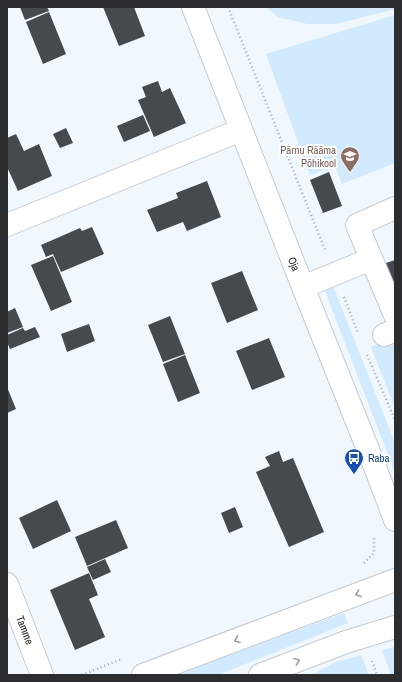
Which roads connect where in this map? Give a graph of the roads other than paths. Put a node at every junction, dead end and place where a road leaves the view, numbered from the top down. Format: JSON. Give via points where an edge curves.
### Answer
{"nodes":[{"id":1,"x":193,"y":7,"type":"edge"},
{"id":2,"x":241,"y":130,"type":"junction"},
{"id":3,"x":395,"y":208,"type":"edge"},
{"id":4,"x":7,"y":225,"type":"edge"},
{"id":5,"x":371,"y":259,"type":"junction"},
{"id":6,"x":303,"y":287,"type":"junction"},
{"id":7,"x":395,"y":315,"type":"edge"},
{"id":8,"x":395,"y":520,"type":"edge"},
{"id":9,"x":395,"y":580,"type":"edge"},
{"id":10,"x":7,"y":584,"type":"edge"},
{"id":11,"x":395,"y":627,"type":"edge"},
{"id":12,"x":42,"y":675,"type":"edge"},
{"id":13,"x":143,"y":675,"type":"edge"},
{"id":14,"x":260,"y":675,"type":"edge"}],
"edges":[{"from":1,"to":2,"type":"street","name":"Oja"},
{"from":2,"to":4,"type":"street"},
{"from":2,"to":6,"type":"street","name":"Oja"},
{"from":3,"to":5,"type":"street","via":[[357,225]]},
{"from":5,"to":6,"type":"street"},
{"from":5,"to":7,"type":"street"},
{"from":6,"to":8,"type":"street","name":"Oja"},
{"from":9,"to":13,"type":"street","one_way":true},
{"from":10,"to":12,"type":"street","name":"Tamme"},
{"from":14,"to":11,"type":"street","one_way":true,"via":[[346,642]]}]}
